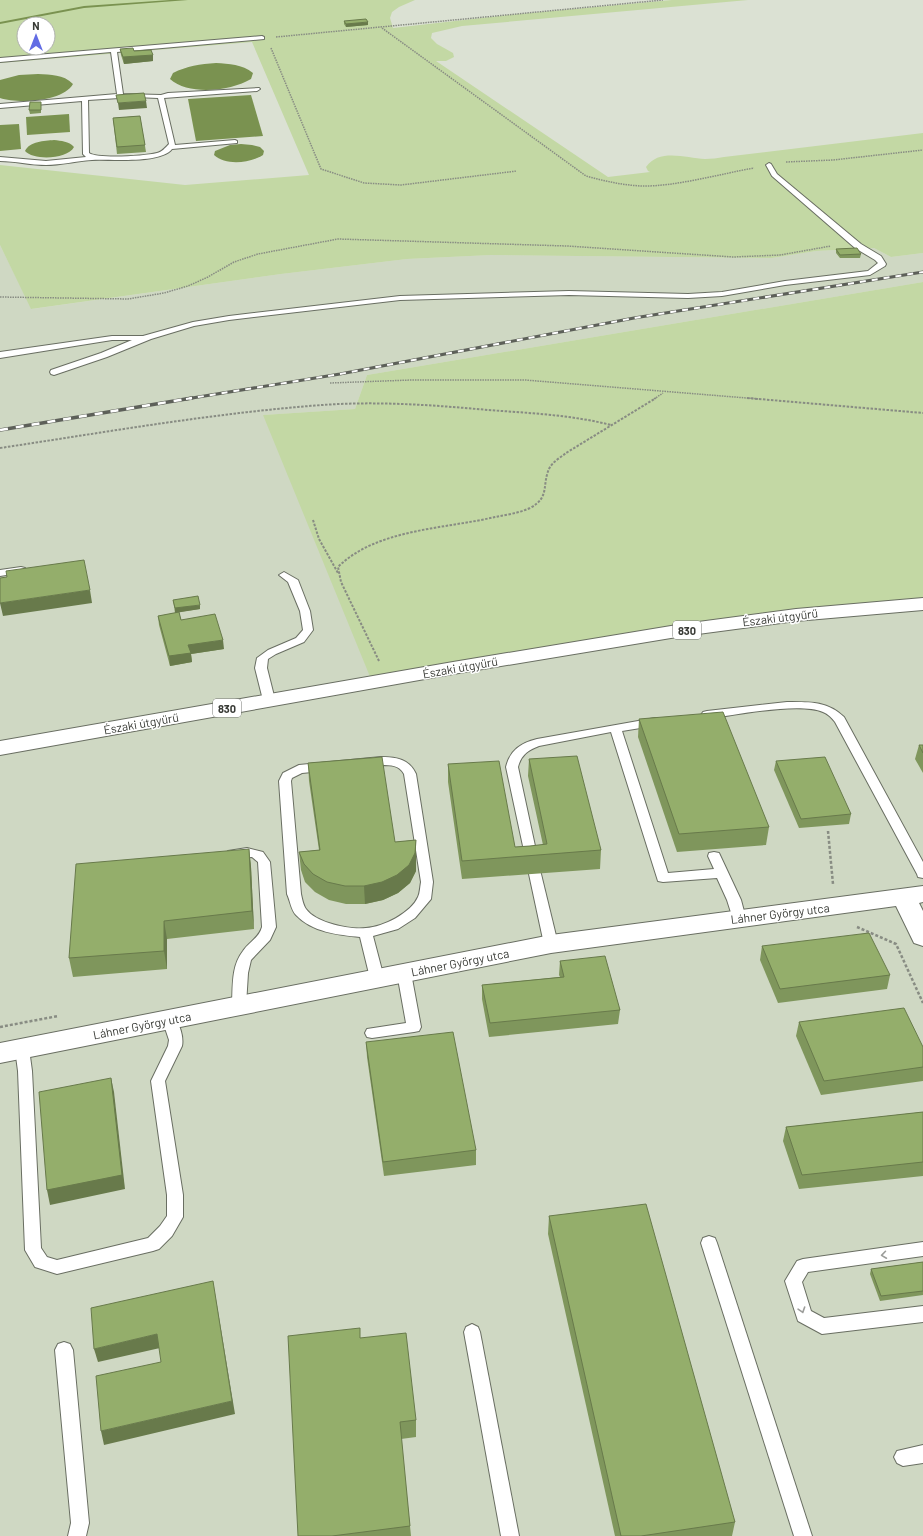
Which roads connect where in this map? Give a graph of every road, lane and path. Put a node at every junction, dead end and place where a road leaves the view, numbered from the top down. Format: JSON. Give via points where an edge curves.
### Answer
{"nodes":[{"id":1,"x":663,"y":0,"type":"edge"},
{"id":2,"x":382,"y":28,"type":"junction"},
{"id":3,"x":262,"y":38,"type":"junction"},
{"id":4,"x":134,"y":40,"type":"dead end"},
{"id":5,"x":136,"y":50,"type":"junction"},
{"id":6,"x":114,"y":52,"type":"junction"},
{"id":7,"x":0,"y":60,"type":"edge"},
{"id":8,"x":257,"y":89,"type":"dead end"},
{"id":9,"x":120,"y":96,"type":"junction"},
{"id":10,"x":161,"y":97,"type":"junction"},
{"id":11,"x":85,"y":99,"type":"junction"},
{"id":12,"x":0,"y":106,"type":"edge"},
{"id":13,"x":235,"y":142,"type":"dead end"},
{"id":14,"x":170,"y":146,"type":"junction"},
{"id":15,"x":923,"y":150,"type":"edge"},
{"id":16,"x":92,"y":158,"type":"junction"},
{"id":17,"x":0,"y":159,"type":"edge"},
{"id":18,"x":769,"y":165,"type":"junction"},
{"id":19,"x":517,"y":172,"type":"dead end"},
{"id":20,"x":858,"y":246,"type":"junction"},
{"id":21,"x":0,"y":298,"type":"edge"},
{"id":22,"x":148,"y":337,"type":"junction"},
{"id":23,"x":0,"y":355,"type":"edge"},
{"id":24,"x":54,"y":372,"type":"dead end"},
{"id":25,"x":330,"y":383,"type":"dead end"},
{"id":26,"x":663,"y":392,"type":"junction"},
{"id":27,"x":923,"y":413,"type":"edge"},
{"id":28,"x":611,"y":425,"type":"junction"},
{"id":29,"x":0,"y":448,"type":"edge"},
{"id":30,"x":313,"y":520,"type":"dead end"},
{"id":31,"x":22,"y":569,"type":"edge"},
{"id":32,"x":0,"y":573,"type":"edge"},
{"id":33,"x":339,"y":574,"type":"junction"},
{"id":34,"x":284,"y":575,"type":"dead end"},
{"id":35,"x":923,"y":604,"type":"edge"},
{"id":36,"x":387,"y":680,"type":"junction"},
{"id":37,"x":269,"y":700,"type":"junction"},
{"id":38,"x":697,"y":717,"type":"edge"},
{"id":39,"x":667,"y":720,"type":"edge"},
{"id":40,"x":615,"y":728,"type":"junction"},
{"id":41,"x":0,"y":748,"type":"edge"},
{"id":42,"x":828,"y":832,"type":"dead end"},
{"id":43,"x":219,"y":856,"type":"edge"},
{"id":44,"x":714,"y":856,"type":"dead end"},
{"id":45,"x":721,"y":873,"type":"junction"},
{"id":46,"x":923,"y":874,"type":"edge"},
{"id":47,"x":833,"y":885,"type":"dead end"},
{"id":48,"x":914,"y":896,"type":"edge"},
{"id":49,"x":739,"y":919,"type":"junction"},
{"id":50,"x":852,"y":928,"type":"dead end"},
{"id":51,"x":366,"y":934,"type":"junction"},
{"id":52,"x":923,"y":937,"type":"edge"},
{"id":53,"x":551,"y":944,"type":"junction"},
{"id":54,"x":404,"y":973,"type":"junction"},
{"id":55,"x":377,"y":978,"type":"junction"},
{"id":56,"x":923,"y":1003,"type":"edge"},
{"id":57,"x":239,"y":1005,"type":"junction"},
{"id":58,"x":169,"y":1019,"type":"junction"},
{"id":59,"x":372,"y":1033,"type":"dead end"},
{"id":60,"x":11,"y":1051,"type":"edge"},
{"id":61,"x":709,"y":1243,"type":"dead end"},
{"id":62,"x":923,"y":1249,"type":"edge"},
{"id":63,"x":923,"y":1314,"type":"edge"},
{"id":64,"x":472,"y":1332,"type":"dead end"},
{"id":65,"x":64,"y":1350,"type":"dead end"},
{"id":66,"x":923,"y":1454,"type":"edge"},
{"id":67,"x":903,"y":1457,"type":"dead end"},
{"id":68,"x":77,"y":1536,"type":"edge"},
{"id":69,"x":510,"y":1536,"type":"edge"},
{"id":70,"x":803,"y":1536,"type":"edge"}],
"edges":[{"from":1,"to":2,"type":"path"},
{"from":2,"to":3,"type":"path"},
{"from":2,"to":18,"type":"path","via":[[586,176],[617,184],[642,186],[673,183]]},
{"from":3,"to":5,"type":"lane"},
{"from":3,"to":19,"type":"path","via":[[269,42],[321,169],[364,183],[401,185]]},
{"from":4,"to":5,"type":"lane"},
{"from":5,"to":6,"type":"lane"},
{"from":6,"to":7,"type":"lane"},
{"from":6,"to":9,"type":"lane"},
{"from":8,"to":10,"type":"lane"},
{"from":9,"to":10,"type":"lane"},
{"from":9,"to":11,"type":"lane"},
{"from":10,"to":14,"type":"lane","via":[[172,144]]},
{"from":11,"to":12,"type":"lane"},
{"from":11,"to":16,"type":"lane","via":[[86,154]]},
{"from":13,"to":14,"type":"lane"},
{"from":14,"to":16,"type":"lane","via":[[167,151],[158,155]]},
{"from":15,"to":18,"type":"path"},
{"from":16,"to":17,"type":"lane","via":[[46,163]]},
{"from":18,"to":20,"type":"lane","via":[[774,174]]},
{"from":20,"to":21,"type":"path","via":[[830,246],[780,255],[733,257],[575,246],[338,239],[258,254],[234,262],[208,278],[164,293],[135,298]]},
{"from":20,"to":22,"type":"lane","via":[[878,258],[882,264],[870,273],[722,294],[688,296],[569,293],[400,298],[193,324]]},
{"from":22,"to":23,"type":"lane","via":[[112,338]]},
{"from":22,"to":24,"type":"lane"},
{"from":25,"to":26,"type":"path","via":[[525,380]]},
{"from":26,"to":27,"type":"path"},
{"from":26,"to":28,"type":"path","via":[[644,408]]},
{"from":28,"to":29,"type":"path","via":[[520,412],[443,406],[323,404],[203,417]]},
{"from":28,"to":33,"type":"path","via":[[551,466],[545,495],[538,504],[523,511],[372,544],[354,552],[343,561],[338,567]]},
{"from":30,"to":33,"type":"path","via":[[319,539]]},
{"from":31,"to":32,"type":"lane"},
{"from":33,"to":36,"type":"path"},
{"from":34,"to":37,"type":"lane","via":[[292,580],[305,611],[308,630],[300,640],[263,658],[261,668]]},
{"from":35,"to":36,"type":"main road","name":"Északi útgyűrű","number":"830","via":[[796,615],[690,629]]},
{"from":36,"to":37,"type":"main road","name":"Északi útgyűrű","number":"830"},
{"from":37,"to":41,"type":"main road","name":"Északi útgyűrű","number":"830"},
{"from":38,"to":46,"type":"lane","via":[[794,705],[828,710],[840,720]]},
{"from":39,"to":40,"type":"lane"},
{"from":40,"to":45,"type":"lane","via":[[663,878]]},
{"from":40,"to":53,"type":"lane","via":[[537,743],[518,752],[513,759],[512,767]]},
{"from":42,"to":47,"type":"path"},
{"from":43,"to":57,"type":"lane","via":[[258,854],[264,862],[269,927],[261,942],[245,957]]},
{"from":44,"to":45,"type":"lane"},
{"from":45,"to":49,"type":"lane","via":[[734,900]]},
{"from":48,"to":49,"type":"main road","name":"Láhner György utca"},
{"from":48,"to":52,"type":"main road"},
{"from":49,"to":53,"type":"main road","name":"Láhner György utca"},
{"from":50,"to":56,"type":"path","via":[[860,927],[896,944]]},
{"from":51,"to":51,"type":"lane","via":[[336,930],[314,922],[300,911],[294,894],[285,781],[287,776],[299,768],[381,761],[394,761],[408,768],[427,882],[424,899],[410,915],[393,926]]},
{"from":51,"to":55,"type":"lane"},
{"from":53,"to":54,"type":"main road","name":"Láhner György utca"},
{"from":54,"to":55,"type":"main road","name":"Láhner György utca"},
{"from":54,"to":59,"type":"lane","via":[[414,1027]]},
{"from":55,"to":57,"type":"main road","name":"Láhner György utca"},
{"from":57,"to":58,"type":"main road","name":"Láhner György utca"},
{"from":58,"to":60,"type":"main road","name":"Láhner György utca"},
{"from":58,"to":60,"type":"lane","via":[[176,1040],[175,1046],[158,1081],[176,1196],[175,1217],[153,1244],[57,1267],[40,1262],[32,1250],[25,1071]]},
{"from":61,"to":70,"type":"lane"},
{"from":62,"to":63,"type":"lane","one_way":true,"via":[[803,1266],[793,1281],[804,1316],[822,1326]]},
{"from":64,"to":69,"type":"lane"},
{"from":65,"to":68,"type":"lane","via":[[80,1523]]},
{"from":66,"to":67,"type":"lane"}]}
